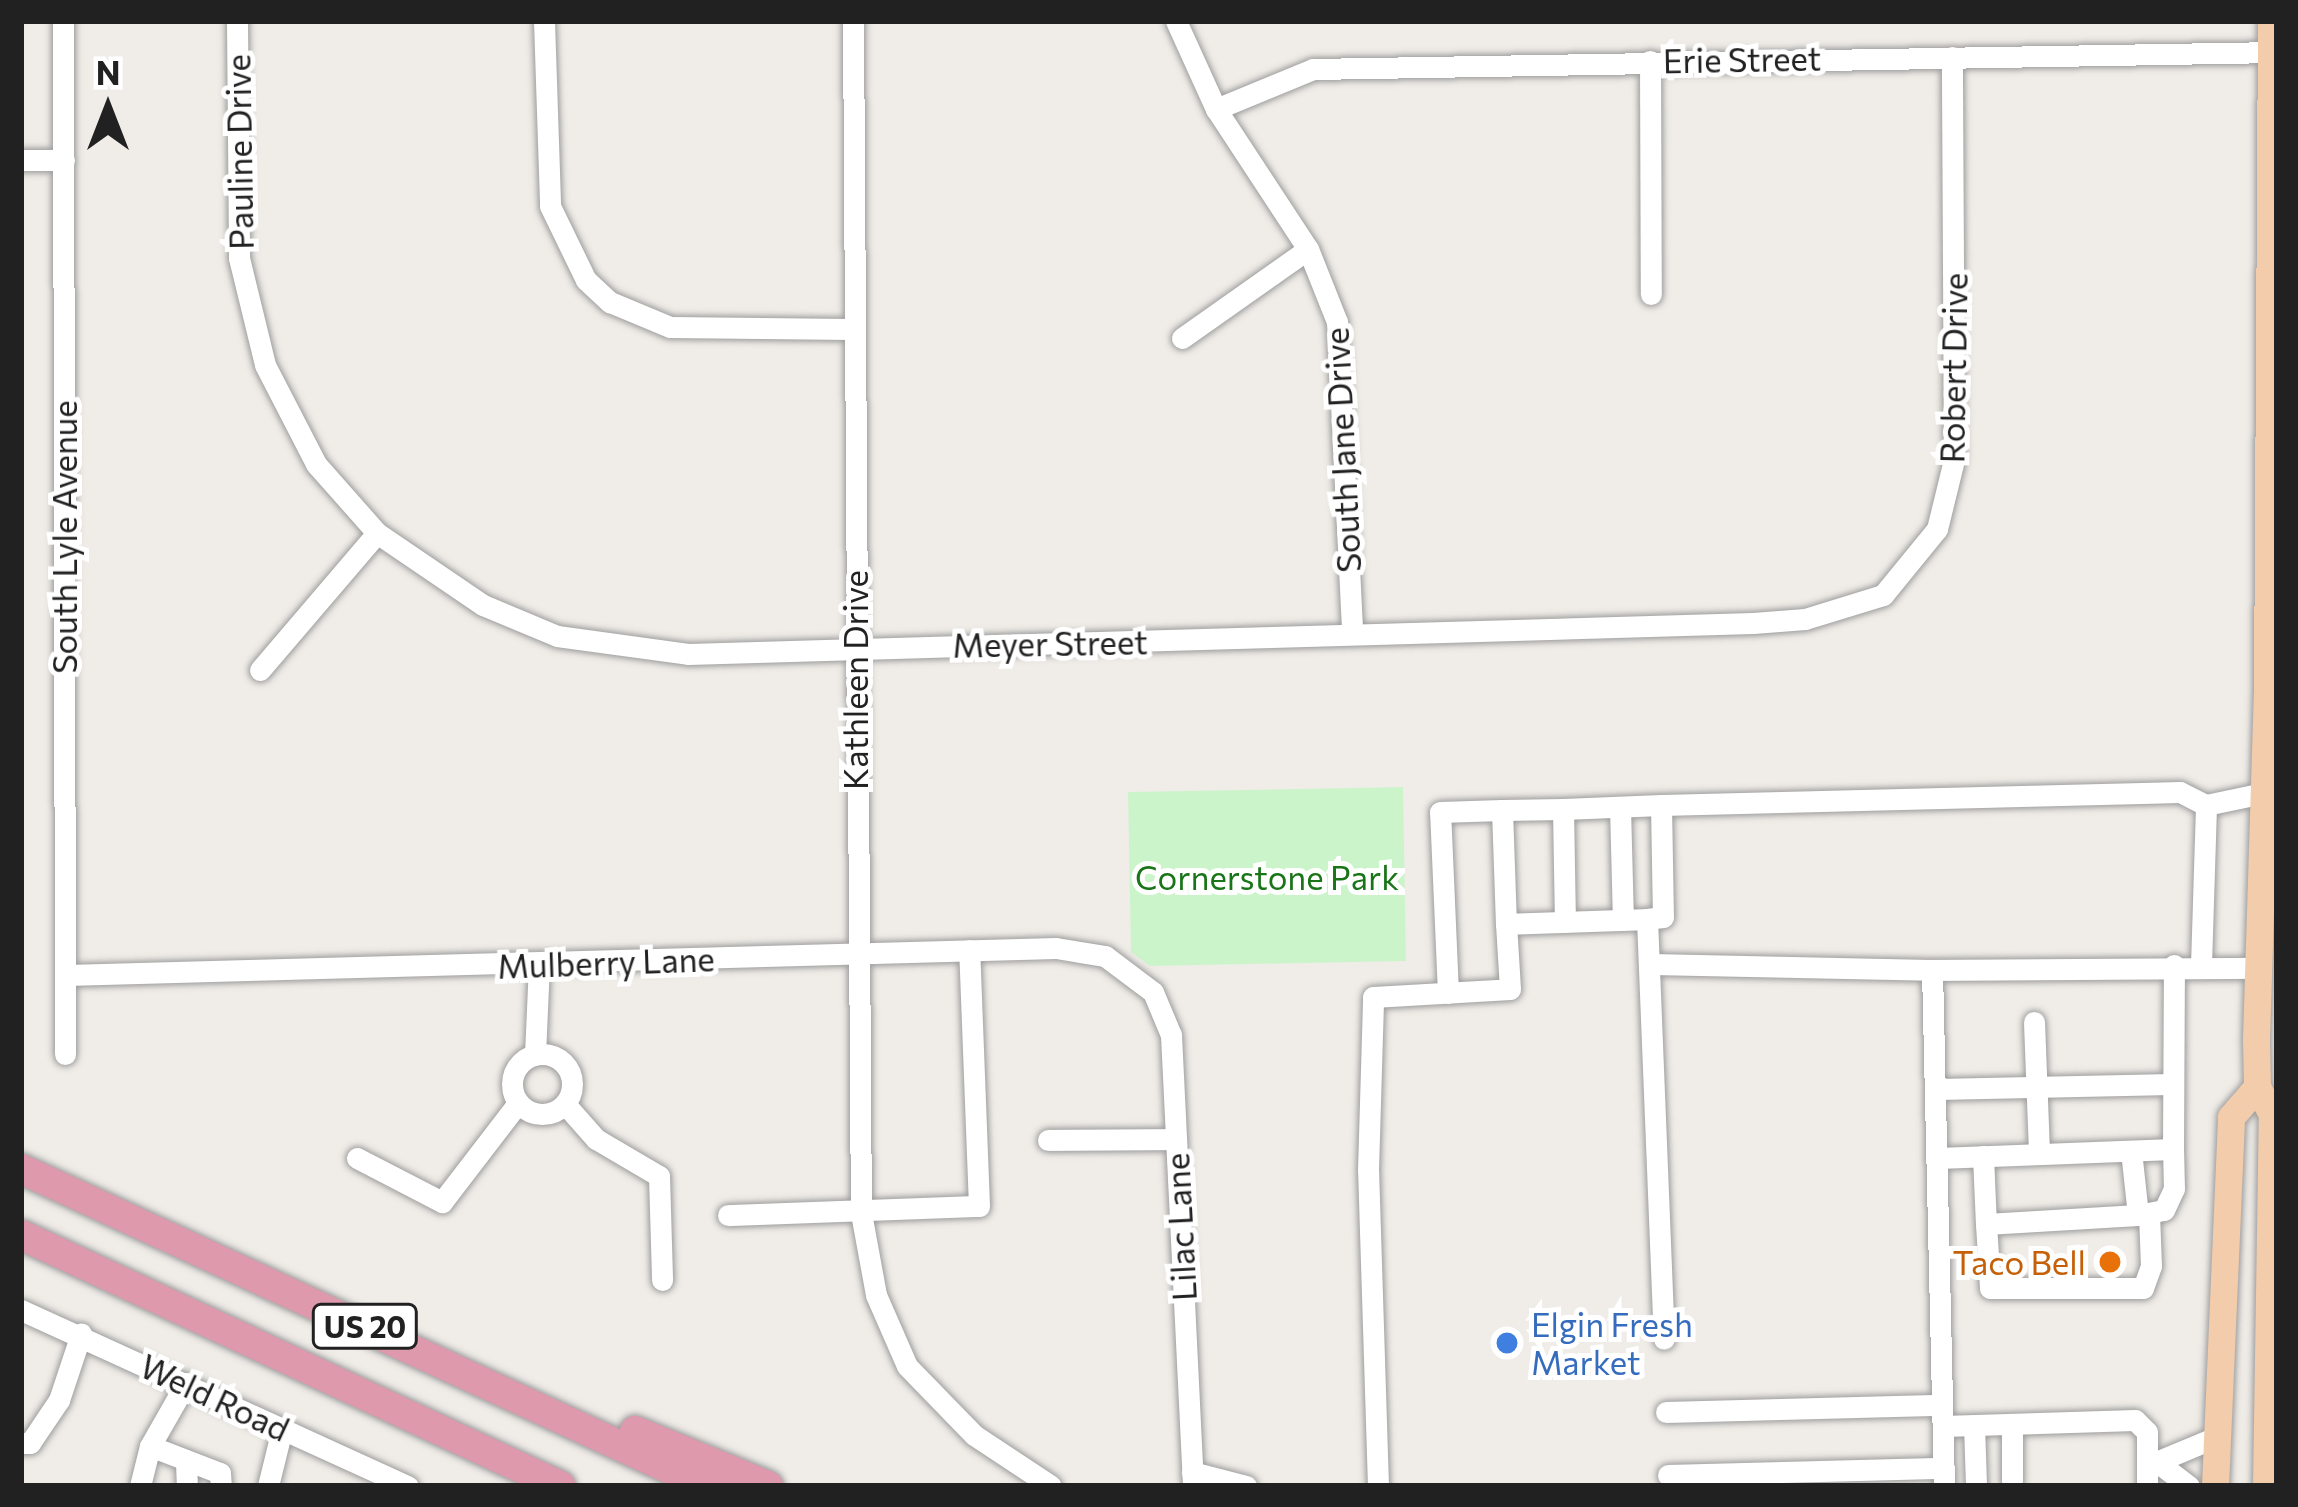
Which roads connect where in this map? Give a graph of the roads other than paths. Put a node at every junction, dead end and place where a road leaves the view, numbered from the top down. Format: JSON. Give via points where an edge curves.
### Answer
{"nodes":[{"id":1,"x":63,"y":21,"type":"edge"},
{"id":2,"x":236,"y":21,"type":"edge"},
{"id":3,"x":544,"y":21,"type":"edge"},
{"id":4,"x":853,"y":21,"type":"edge"},
{"id":5,"x":1176,"y":21,"type":"edge"},
{"id":6,"x":2271,"y":21,"type":"edge"},
{"id":7,"x":2274,"y":52,"type":"edge"},
{"id":8,"x":1952,"y":57,"type":"junction"},
{"id":9,"x":1650,"y":61,"type":"junction"},
{"id":10,"x":1216,"y":109,"type":"junction"},
{"id":11,"x":21,"y":160,"type":"edge"},
{"id":12,"x":64,"y":160,"type":"junction"},
{"id":13,"x":1308,"y":249,"type":"junction"},
{"id":14,"x":1651,"y":294,"type":"dead end"},
{"id":15,"x":851,"y":329,"type":"junction"},
{"id":16,"x":1182,"y":338,"type":"dead end"},
{"id":17,"x":377,"y":532,"type":"junction"},
{"id":18,"x":1754,"y":622,"type":"joint"},
{"id":19,"x":1352,"y":633,"type":"junction"},
{"id":20,"x":856,"y":646,"type":"junction"},
{"id":21,"x":260,"y":670,"type":"dead end"},
{"id":22,"x":2272,"y":693,"type":"edge"},
{"id":23,"x":2271,"y":791,"type":"edge"},
{"id":24,"x":2206,"y":805,"type":"junction"},
{"id":25,"x":1661,"y":806,"type":"junction"},
{"id":26,"x":1620,"y":807,"type":"junction"},
{"id":27,"x":1563,"y":809,"type":"junction"},
{"id":28,"x":1502,"y":810,"type":"junction"},
{"id":29,"x":2270,"y":849,"type":"edge"},
{"id":30,"x":1647,"y":919,"type":"junction"},
{"id":31,"x":1623,"y":920,"type":"junction"},
{"id":32,"x":1565,"y":922,"type":"junction"},
{"id":33,"x":1506,"y":924,"type":"junction"},
{"id":34,"x":2268,"y":928,"type":"edge"},
{"id":35,"x":970,"y":950,"type":"junction"},
{"id":36,"x":856,"y":955,"type":"junction"},
{"id":37,"x":539,"y":964,"type":"junction"},
{"id":38,"x":1650,"y":964,"type":"junction"},
{"id":39,"x":2174,"y":965,"type":"junction"},
{"id":40,"x":2201,"y":965,"type":"junction"},
{"id":41,"x":2258,"y":968,"type":"junction"},
{"id":42,"x":1932,"y":970,"type":"junction"},
{"id":43,"x":66,"y":975,"type":"junction"},
{"id":44,"x":1139,"y":977,"type":"joint"},
{"id":45,"x":1448,"y":993,"type":"junction"},
{"id":46,"x":2034,"y":1022,"type":"dead end"},
{"id":47,"x":2266,"y":1039,"type":"edge"},
{"id":48,"x":64,"y":1054,"type":"dead end"},
{"id":49,"x":536,"y":1055,"type":"junction"},
{"id":50,"x":2174,"y":1084,"type":"junction"},
{"id":51,"x":2036,"y":1086,"type":"junction"},
{"id":52,"x":2267,"y":1088,"type":"edge"},
{"id":53,"x":1936,"y":1089,"type":"junction"},
{"id":54,"x":518,"y":1103,"type":"junction"},
{"id":55,"x":565,"y":1103,"type":"junction"},
{"id":56,"x":1176,"y":1138,"type":"junction"},
{"id":57,"x":1048,"y":1140,"type":"dead end"},
{"id":58,"x":2173,"y":1149,"type":"junction"},
{"id":59,"x":2131,"y":1151,"type":"junction"},
{"id":60,"x":2039,"y":1154,"type":"junction"},
{"id":61,"x":1983,"y":1156,"type":"junction"},
{"id":62,"x":356,"y":1158,"type":"dead end"},
{"id":63,"x":1938,"y":1158,"type":"junction"},
{"id":64,"x":21,"y":1169,"type":"edge"},
{"id":65,"x":861,"y":1213,"type":"junction"},
{"id":66,"x":728,"y":1214,"type":"dead end"},
{"id":67,"x":2144,"y":1214,"type":"junction"},
{"id":68,"x":1986,"y":1224,"type":"junction"},
{"id":69,"x":21,"y":1235,"type":"edge"},
{"id":70,"x":662,"y":1280,"type":"dead end"},
{"id":71,"x":21,"y":1310,"type":"edge"},
{"id":72,"x":2274,"y":1330,"type":"edge"},
{"id":73,"x":81,"y":1334,"type":"junction"},
{"id":74,"x":1664,"y":1339,"type":"dead end"},
{"id":75,"x":446,"y":1364,"type":"junction"},
{"id":76,"x":186,"y":1383,"type":"junction"},
{"id":77,"x":1666,"y":1412,"type":"dead end"},
{"id":78,"x":1942,"y":1415,"type":"junction"},
{"id":79,"x":2012,"y":1424,"type":"junction"},
{"id":80,"x":1974,"y":1425,"type":"junction"},
{"id":81,"x":282,"y":1429,"type":"junction"},
{"id":82,"x":2216,"y":1437,"type":"junction"},
{"id":83,"x":21,"y":1443,"type":"edge"},
{"id":84,"x":150,"y":1446,"type":"junction"},
{"id":85,"x":186,"y":1461,"type":"junction"},
{"id":86,"x":2153,"y":1472,"type":"edge"},
{"id":87,"x":1668,"y":1475,"type":"dead end"},
{"id":88,"x":1944,"y":1477,"type":"edge"},
{"id":89,"x":1192,"y":1479,"type":"edge"},
{"id":90,"x":2012,"y":1481,"type":"dead end"},
{"id":91,"x":140,"y":1486,"type":"edge"},
{"id":92,"x":187,"y":1486,"type":"edge"},
{"id":93,"x":221,"y":1486,"type":"edge"},
{"id":94,"x":268,"y":1486,"type":"edge"},
{"id":95,"x":408,"y":1486,"type":"edge"},
{"id":96,"x":560,"y":1486,"type":"edge"},
{"id":97,"x":707,"y":1486,"type":"edge"},
{"id":98,"x":768,"y":1486,"type":"edge"},
{"id":99,"x":1051,"y":1486,"type":"edge"},
{"id":100,"x":1246,"y":1486,"type":"edge"},
{"id":101,"x":1378,"y":1486,"type":"edge"},
{"id":102,"x":1976,"y":1486,"type":"edge"},
{"id":103,"x":2189,"y":1486,"type":"edge"},
{"id":104,"x":2215,"y":1486,"type":"edge"},
{"id":105,"x":2266,"y":1486,"type":"edge"}],
"edges":[{"from":1,"to":12,"type":"street","name":"South Lyle Avenue"},
{"from":2,"to":17,"type":"street","name":"Pauline Drive","via":[[239,258],[265,365],[316,464]]},
{"from":3,"to":15,"type":"street","via":[[550,206],[586,280],[610,302],[670,327]]},
{"from":4,"to":15,"type":"street","name":"Kathleen Drive"},
{"from":5,"to":10,"type":"street","name":"South Jane Drive"},
{"from":6,"to":7,"type":"main road"},
{"from":7,"to":8,"type":"street","name":"Erie Street"},
{"from":7,"to":22,"type":"main road"},
{"from":8,"to":9,"type":"street","name":"Erie Street"},
{"from":8,"to":18,"type":"street","name":"Robert Drive","via":[[1949,496],[1937,530],[1883,595],[1826,615]]},
{"from":9,"to":10,"type":"street","name":"Erie Street","via":[[1313,69]]},
{"from":9,"to":14,"type":"street"},
{"from":10,"to":13,"type":"street","name":"South Jane Drive"},
{"from":11,"to":12,"type":"street"},
{"from":12,"to":43,"type":"street","name":"South Lyle Avenue"},
{"from":13,"to":16,"type":"street"},
{"from":13,"to":19,"type":"street","name":"South Jane Drive","via":[[1343,358]]},
{"from":15,"to":20,"type":"street","name":"Kathleen Drive"},
{"from":17,"to":20,"type":"street","name":"Meyer Street","via":[[483,605],[557,636],[688,654]]},
{"from":17,"to":21,"type":"street"},
{"from":18,"to":19,"type":"street","name":"Meyer Street"},
{"from":19,"to":20,"type":"street","name":"Meyer Street"},
{"from":20,"to":36,"type":"street","name":"Kathleen Drive"},
{"from":22,"to":23,"type":"main road"},
{"from":23,"to":24,"type":"street"},
{"from":23,"to":29,"type":"main road"},
{"from":24,"to":25,"type":"street","via":[[2180,792]]},
{"from":24,"to":40,"type":"street"},
{"from":25,"to":26,"type":"street"},
{"from":25,"to":30,"type":"street","via":[[1663,917]]},
{"from":26,"to":27,"type":"street"},
{"from":26,"to":31,"type":"street"},
{"from":27,"to":28,"type":"street"},
{"from":27,"to":32,"type":"street"},
{"from":28,"to":33,"type":"street"},
{"from":28,"to":45,"type":"street","via":[[1440,812]]},
{"from":29,"to":34,"type":"main road"},
{"from":30,"to":31,"type":"street"},
{"from":30,"to":38,"type":"street"},
{"from":31,"to":32,"type":"street"},
{"from":32,"to":33,"type":"street"},
{"from":33,"to":45,"type":"street","via":[[1510,989]]},
{"from":34,"to":41,"type":"main road"},
{"from":35,"to":36,"type":"street","name":"Mulberry Lane"},
{"from":35,"to":44,"type":"street","name":"Mulberry Lane","via":[[1086,952]]},
{"from":35,"to":65,"type":"street","via":[[979,1207]]},
{"from":36,"to":37,"type":"street","name":"Mulberry Lane"},
{"from":36,"to":65,"type":"street","name":"Kathleen Drive"},
{"from":37,"to":43,"type":"street","name":"Mulberry Lane"},
{"from":37,"to":49,"type":"street"},
{"from":38,"to":42,"type":"street"},
{"from":38,"to":74,"type":"street"},
{"from":39,"to":40,"type":"street"},
{"from":39,"to":42,"type":"street"},
{"from":39,"to":50,"type":"street"},
{"from":40,"to":41,"type":"street"},
{"from":41,"to":47,"type":"main road"},
{"from":42,"to":53,"type":"street"},
{"from":43,"to":48,"type":"street","name":"South Lyle Avenue"},
{"from":44,"to":56,"type":"street","name":"Lilac Lane","via":[[1168,1018]]},
{"from":45,"to":101,"type":"street","via":[[1373,997],[1368,1170]]},
{"from":46,"to":51,"type":"street"},
{"from":47,"to":52,"type":"main road"},
{"from":49,"to":54,"type":"street","via":[[512,1078]]},
{"from":49,"to":55,"type":"street","via":[[559,1059],[569,1072]]},
{"from":50,"to":51,"type":"street"},
{"from":50,"to":58,"type":"street"},
{"from":51,"to":53,"type":"street"},
{"from":51,"to":60,"type":"street"},
{"from":52,"to":72,"type":"main road"},
{"from":52,"to":82,"type":"main road","via":[[2231,1117]]},
{"from":53,"to":63,"type":"street"},
{"from":54,"to":55,"type":"street","via":[[542,1114]]},
{"from":54,"to":62,"type":"street","via":[[442,1202]]},
{"from":55,"to":70,"type":"street","via":[[596,1139],[659,1176]]},
{"from":56,"to":57,"type":"street"},
{"from":56,"to":89,"type":"street","name":"Lilac Lane"},
{"from":58,"to":59,"type":"street"},
{"from":58,"to":67,"type":"street","via":[[2174,1189],[2164,1210]]},
{"from":59,"to":60,"type":"street"},
{"from":59,"to":67,"type":"street"},
{"from":60,"to":61,"type":"street"},
{"from":61,"to":63,"type":"street"},
{"from":61,"to":68,"type":"street"},
{"from":63,"to":78,"type":"street"},
{"from":64,"to":75,"type":"highway","number":"US 20"},
{"from":65,"to":66,"type":"street"},
{"from":65,"to":99,"type":"street","name":"Kathleen Drive","via":[[890,1336],[933,1397],[992,1450]]},
{"from":67,"to":68,"type":"street"},
{"from":67,"to":68,"type":"street","via":[[2151,1266],[2143,1288],[1990,1288]]},
{"from":69,"to":96,"type":"highway","number":"US 20"},
{"from":71,"to":73,"type":"street","name":"Weld Road"},
{"from":72,"to":105,"type":"main road"},
{"from":73,"to":76,"type":"street","name":"Weld Road"},
{"from":73,"to":83,"type":"street","via":[[59,1400],[30,1443]]},
{"from":75,"to":97,"type":"highway","number":"US 20"},
{"from":75,"to":98,"type":"highway","via":[[558,1399]]},
{"from":76,"to":81,"type":"street","name":"Weld Road"},
{"from":76,"to":84,"type":"street"},
{"from":77,"to":78,"type":"street"},
{"from":78,"to":80,"type":"street"},
{"from":78,"to":88,"type":"street"},
{"from":79,"to":80,"type":"street"},
{"from":79,"to":86,"type":"street","via":[[2135,1420],[2147,1432]]},
{"from":79,"to":90,"type":"street"},
{"from":80,"to":102,"type":"street"},
{"from":81,"to":94,"type":"street"},
{"from":81,"to":95,"type":"street","name":"Weld Road"},
{"from":82,"to":86,"type":"street"},
{"from":82,"to":104,"type":"main road"},
{"from":84,"to":85,"type":"street"},
{"from":84,"to":91,"type":"street"},
{"from":85,"to":92,"type":"street"},
{"from":85,"to":93,"type":"street","via":[[220,1473]]},
{"from":86,"to":103,"type":"street"},
{"from":87,"to":88,"type":"street"},
{"from":89,"to":100,"type":"street"}]}
